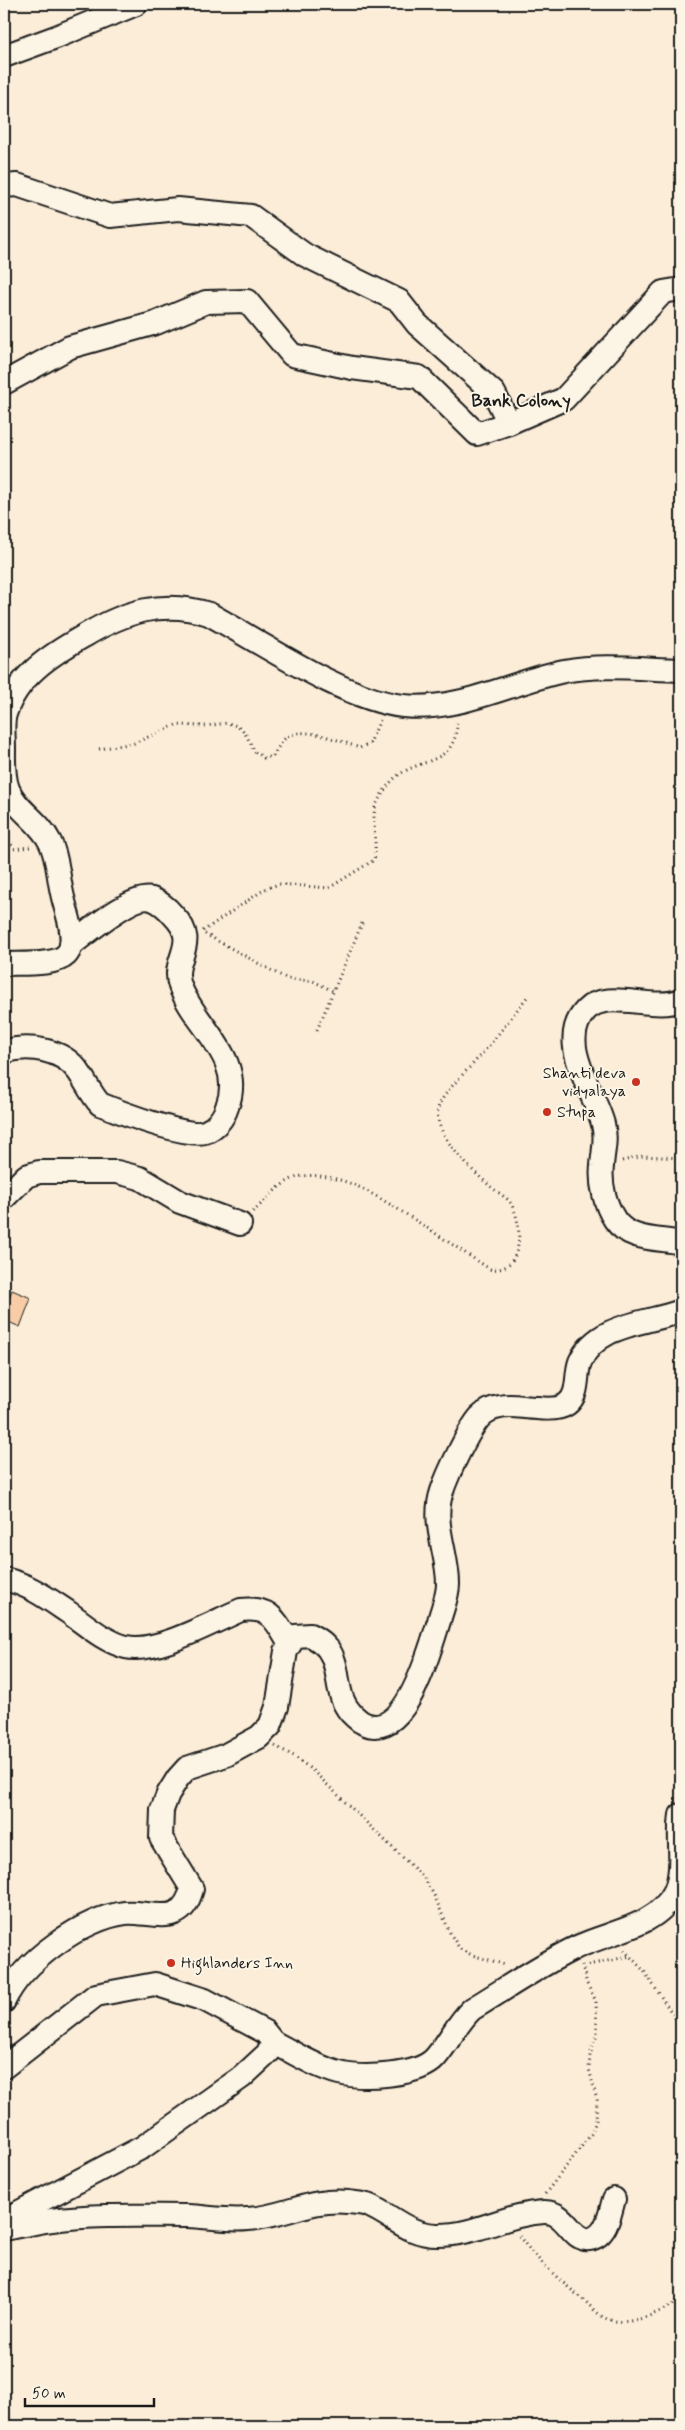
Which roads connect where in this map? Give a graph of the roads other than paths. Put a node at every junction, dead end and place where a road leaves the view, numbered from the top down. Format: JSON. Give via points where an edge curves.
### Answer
{"nodes":[{"id":1,"x":136,"y":4,"type":"edge"},
{"id":2,"x":4,"y":56,"type":"edge"},
{"id":3,"x":4,"y":186,"type":"edge"},
{"id":4,"x":681,"y":290,"type":"edge"},
{"id":5,"x":4,"y":383,"type":"edge"},
{"id":6,"x":509,"y":423,"type":"junction"},
{"id":7,"x":681,"y":670,"type":"edge"},
{"id":8,"x":71,"y":945,"type":"junction"},
{"id":9,"x":4,"y":964,"type":"edge"},
{"id":10,"x":681,"y":1000,"type":"edge"},
{"id":11,"x":4,"y":1052,"type":"edge"},
{"id":12,"x":4,"y":1198,"type":"edge"},
{"id":13,"x":240,"y":1224,"type":"road end"},
{"id":14,"x":681,"y":1243,"type":"edge"},
{"id":15,"x":681,"y":1311,"type":"edge"},
{"id":16,"x":4,"y":1579,"type":"edge"},
{"id":17,"x":289,"y":1643,"type":"junction"},
{"id":18,"x":681,"y":1815,"type":"edge"},
{"id":19,"x":4,"y":2001,"type":"edge"},
{"id":20,"x":273,"y":2042,"type":"junction"},
{"id":21,"x":4,"y":2068,"type":"edge"},
{"id":22,"x":614,"y":2199,"type":"dead end"},
{"id":23,"x":4,"y":2220,"type":"edge"},
{"id":24,"x":4,"y":2229,"type":"edge"}],
"edges":[{"from":1,"to":2,"type":"street"},
{"from":3,"to":6,"type":"street","via":[[17,185],[110,216],[178,209],[251,216],[305,255],[399,301],[417,324],[494,393]]},
{"from":4,"to":6,"type":"street","via":[[663,292],[564,399]]},
{"from":5,"to":6,"type":"street","via":[[70,347],[156,323],[206,302],[247,301],[292,355],[352,368],[419,377],[477,434]]},
{"from":7,"to":8,"type":"street","via":[[600,666],[525,681],[457,702],[420,707],[385,703],[361,695],[198,610],[146,609],[103,624],[52,654],[28,676],[12,698],[5,715],[4,773],[8,789],[51,844],[58,863],[71,929]]},
{"from":8,"to":9,"type":"street","via":[[68,954],[61,959]]},
{"from":8,"to":11,"type":"street","via":[[141,898],[152,899],[168,909],[182,924],[186,943],[179,982],[187,1002],[226,1056],[232,1081],[225,1113],[206,1132],[169,1129],[100,1104],[77,1070],[64,1059],[34,1048],[19,1047]]},
{"from":10,"to":14,"type":"street","via":[[663,1004],[604,1000],[593,1004],[584,1012],[574,1045],[586,1085],[603,1124],[606,1142],[602,1186],[616,1221],[624,1229],[644,1237]]},
{"from":12,"to":13,"type":"street","via":[[26,1176],[39,1172],[117,1172],[140,1178],[180,1202]]},
{"from":15,"to":17,"type":"street","via":[[628,1324],[598,1340],[580,1363],[576,1387],[567,1404],[547,1409],[512,1405],[499,1407],[480,1418],[452,1467],[437,1509],[448,1585],[427,1661],[407,1702],[396,1715],[377,1726],[357,1719],[342,1702],[328,1649],[317,1639],[304,1634],[295,1636]]},
{"from":16,"to":17,"type":"street","via":[[30,1588],[126,1647],[154,1645],[241,1610],[254,1609],[268,1614]]},
{"from":17,"to":19,"type":"street","via":[[277,1707],[270,1726],[259,1737],[226,1755],[187,1768],[168,1794],[162,1810],[161,1838],[192,1889],[181,1910],[173,1914],[125,1913],[82,1926],[21,1975]]},
{"from":18,"to":20,"type":"street","via":[[681,1878],[675,1893],[664,1906],[650,1917],[560,1956],[472,2008],[435,2058],[422,2068],[376,2075],[341,2074]]},
{"from":20,"to":21,"type":"street","via":[[265,2032],[205,2000],[155,1984],[96,1995]]},
{"from":20,"to":23,"type":"street","via":[[269,2052],[242,2077],[143,2147]]},
{"from":22,"to":24,"type":"street","via":[[605,2226],[599,2235],[588,2239],[577,2236],[560,2215],[548,2212],[506,2219],[466,2233],[422,2234],[410,2231],[368,2204],[326,2200],[273,2217],[247,2220],[112,2216],[51,2220]]}]}
